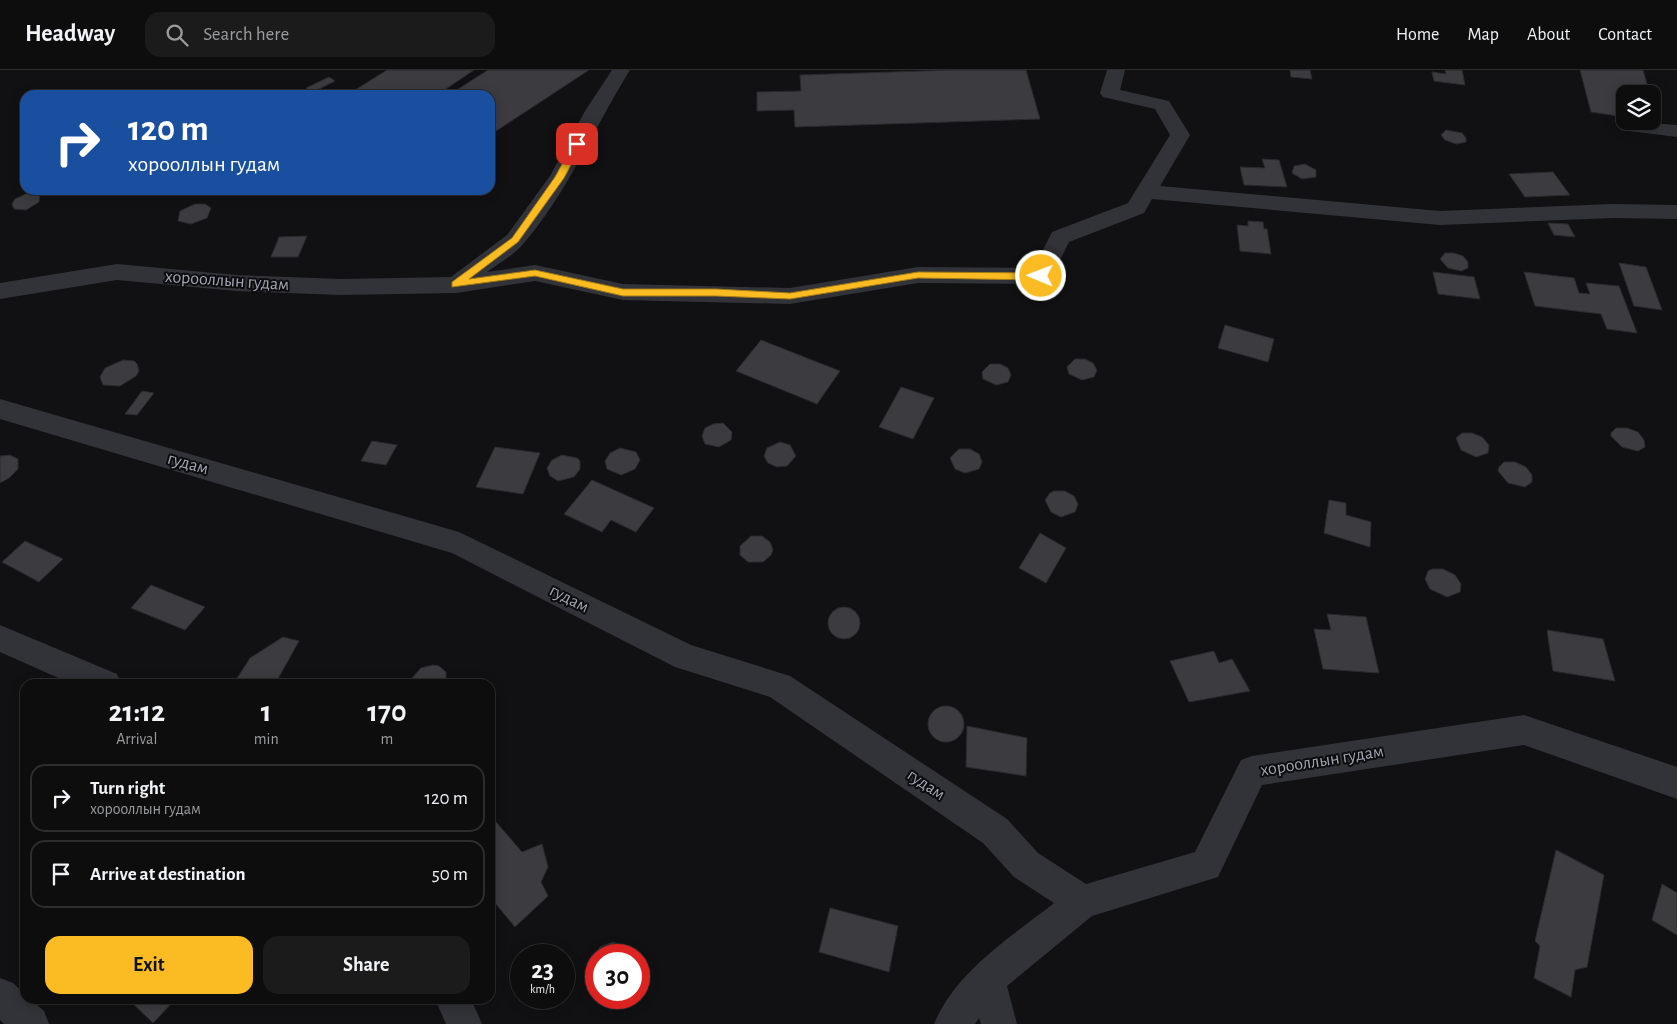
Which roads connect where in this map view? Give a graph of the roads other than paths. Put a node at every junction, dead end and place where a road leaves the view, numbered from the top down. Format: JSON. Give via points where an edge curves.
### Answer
{"nodes":[{"id":1,"x":621,"y":70,"type":"edge"},
{"id":2,"x":1116,"y":70,"type":"edge"},
{"id":3,"x":1661,"y":129,"type":"edge"},
{"id":4,"x":1677,"y":131,"type":"edge"},
{"id":5,"x":1146,"y":191,"type":"junction"},
{"id":6,"x":1677,"y":212,"type":"edge"},
{"id":7,"x":456,"y":285,"type":"junction"},
{"id":8,"x":0,"y":291,"type":"edge"},
{"id":9,"x":0,"y":409,"type":"edge"},
{"id":10,"x":0,"y":638,"type":"edge"},
{"id":11,"x":94,"y":679,"type":"edge"},
{"id":12,"x":1677,"y":783,"type":"edge"},
{"id":13,"x":1082,"y":902,"type":"junction"},
{"id":14,"x":987,"y":979,"type":"junction"},
{"id":15,"x":0,"y":996,"type":"edge"},
{"id":16,"x":455,"y":1004,"type":"edge"},
{"id":17,"x":31,"y":1024,"type":"edge"},
{"id":18,"x":464,"y":1024,"type":"edge"},
{"id":19,"x":952,"y":1024,"type":"edge"},
{"id":20,"x":999,"y":1024,"type":"edge"}],
"edges":[{"from":1,"to":7,"type":"street","via":[[559,178],[515,240]]},
{"from":2,"to":5,"type":"street","name":"хорооллын гудам","via":[[1110,93],[1162,105],[1180,135]]},
{"from":3,"to":4,"type":"street"},
{"from":5,"to":6,"type":"street","via":[[1440,218],[1613,211]]},
{"from":5,"to":7,"type":"street","name":"хорооллын гудам","via":[[1136,208],[1060,237],[1041,276],[918,275],[790,296],[623,292],[535,273]]},
{"from":7,"to":8,"type":"street","name":"хорооллын гудам","via":[[312,286],[117,272]]},
{"from":9,"to":13,"type":"street","name":"гудам","via":[[459,544],[685,657],[779,686],[994,831],[1026,865]]},
{"from":10,"to":11,"type":"street"},
{"from":12,"to":13,"type":"street","name":"хорооллын гудам","via":[[1524,730],[1252,771],[1206,865]]},
{"from":13,"to":14,"type":"street","name":"хорооллын гудам"},
{"from":14,"to":19,"type":"street","name":"хорооллын гудам"},
{"from":14,"to":20,"type":"street"},
{"from":15,"to":17,"type":"street"},
{"from":16,"to":18,"type":"street"}]}
